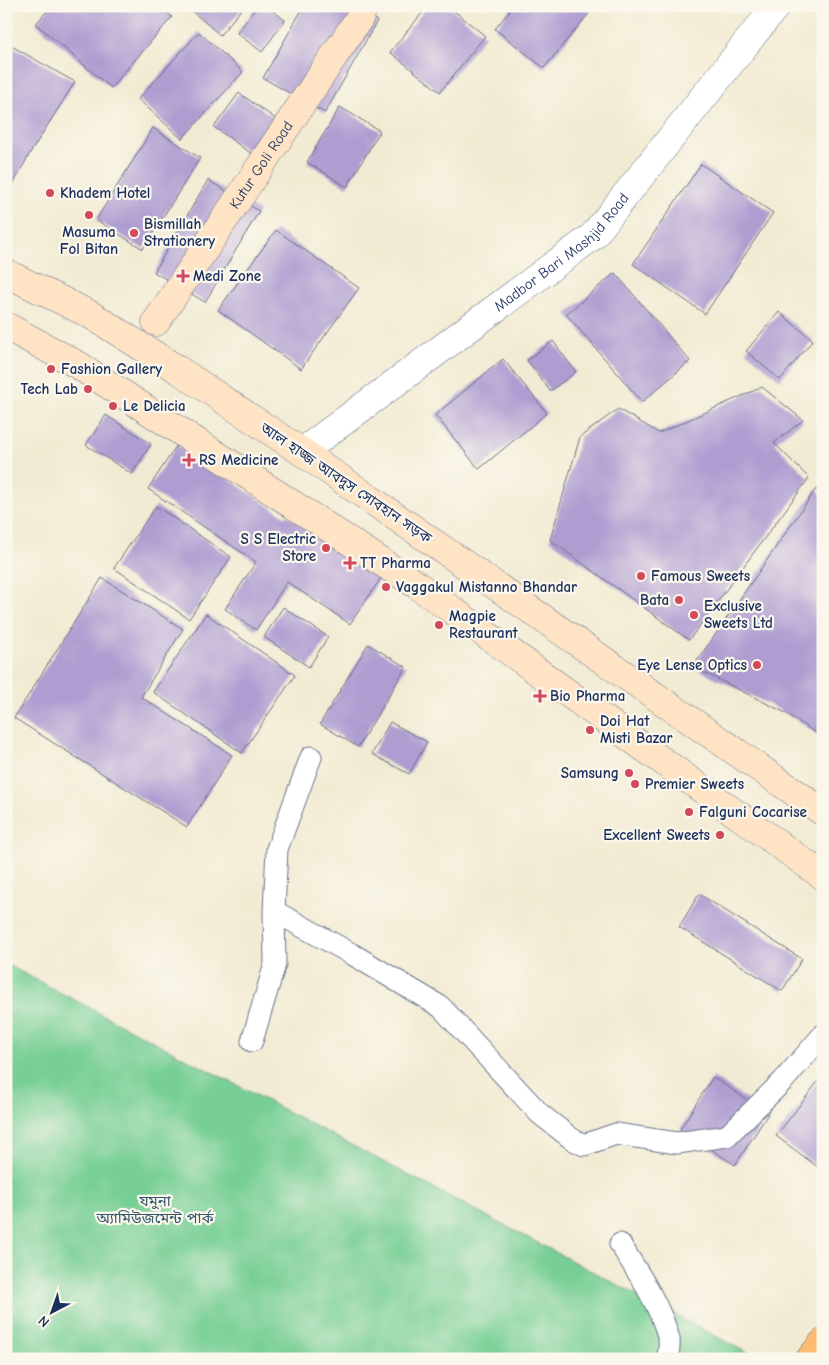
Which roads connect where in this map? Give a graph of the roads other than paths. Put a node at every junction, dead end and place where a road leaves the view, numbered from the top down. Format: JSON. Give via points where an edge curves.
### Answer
{"nodes":[{"id":1,"x":364,"y":6,"type":"edge"},
{"id":2,"x":776,"y":6,"type":"edge"},
{"id":3,"x":6,"y":273,"type":"edge"},
{"id":4,"x":156,"y":322,"type":"dead end"},
{"id":5,"x":6,"y":326,"type":"edge"},
{"id":6,"x":302,"y":452,"type":"junction"},
{"id":7,"x":311,"y":757,"type":"dead end"},
{"id":8,"x":823,"y":812,"type":"edge"},
{"id":9,"x":823,"y":876,"type":"edge"},
{"id":10,"x":274,"y":911,"type":"junction"},
{"id":11,"x":823,"y":1035,"type":"edge"},
{"id":12,"x":252,"y":1041,"type":"dead end"},
{"id":13,"x":620,"y":1244,"type":"dead end"},
{"id":14,"x":823,"y":1343,"type":"edge"},
{"id":15,"x":668,"y":1359,"type":"edge"},
{"id":16,"x":810,"y":1359,"type":"edge"}],
"edges":[{"from":1,"to":4,"type":"street","name":"Kutur Goli Road","via":[[360,17]]},
{"from":2,"to":6,"type":"street","name":"Madbor Bari Mashjid Road","via":[[593,236]]},
{"from":3,"to":6,"type":"street","name":"আল হাজ্জ আবদুস সোবহান সড়ক","via":[[91,315]]},
{"from":5,"to":9,"type":"street","via":[[78,364],[417,585]]},
{"from":6,"to":8,"type":"street","name":"আল হাজ্জ আবদুস সোবহান সড়ক"},
{"from":7,"to":10,"type":"lane","via":[[277,849]]},
{"from":10,"to":11,"type":"lane","via":[[441,1007],[540,1114],[584,1145],[616,1134],[677,1143],[727,1136],[783,1081]]},
{"from":10,"to":12,"type":"lane","via":[[275,964]]},
{"from":13,"to":15,"type":"lane","via":[[657,1309],[669,1341]]},
{"from":14,"to":16,"type":"main road"}]}
